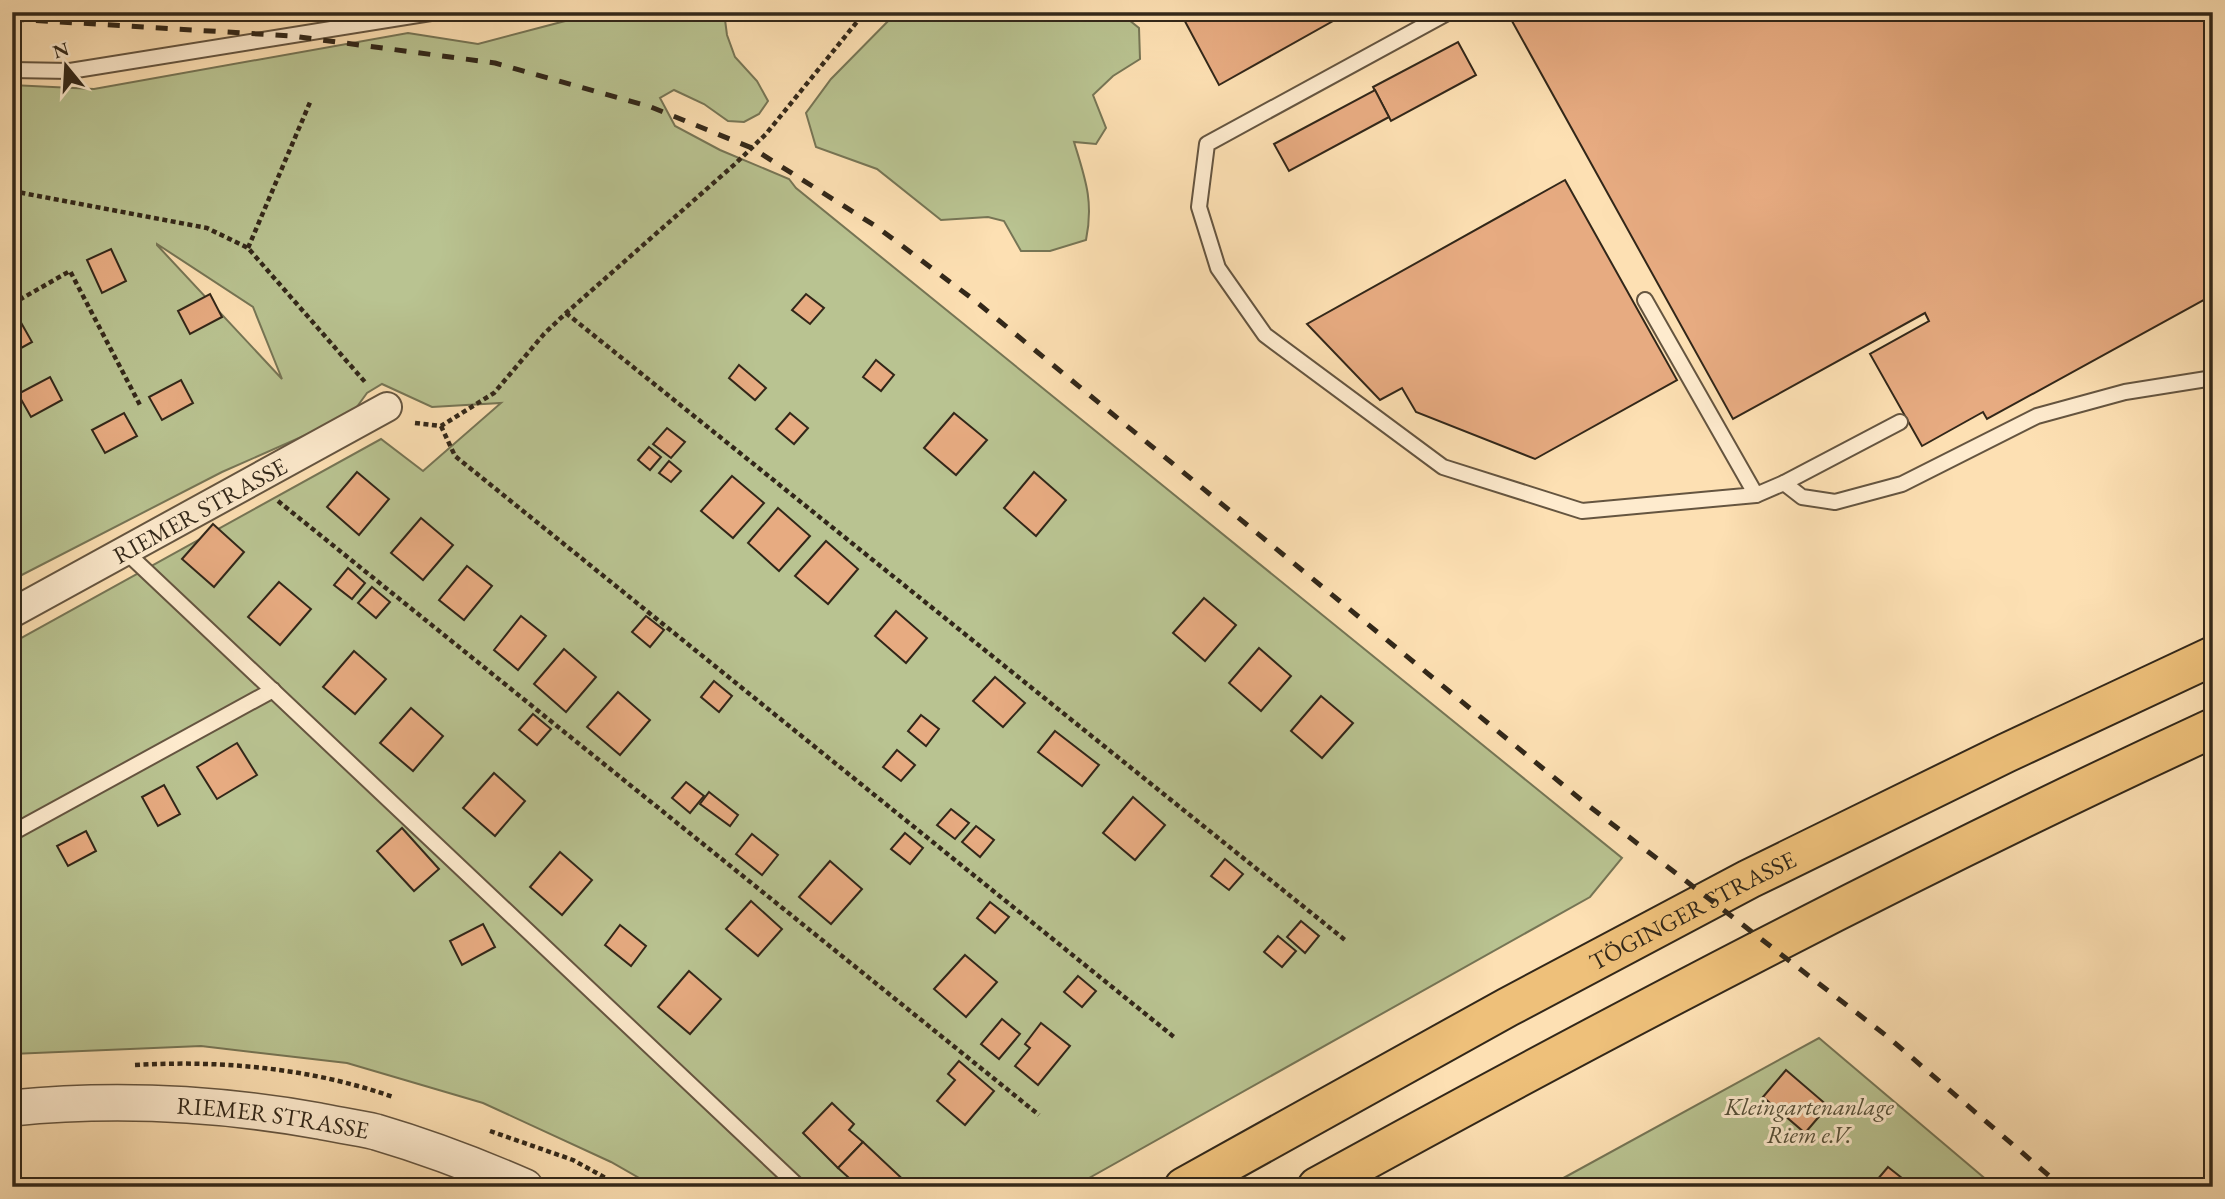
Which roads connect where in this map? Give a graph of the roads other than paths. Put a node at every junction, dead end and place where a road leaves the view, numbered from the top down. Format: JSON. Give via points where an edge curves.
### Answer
{"nodes":[{"id":1,"x":437,"y":12,"type":"edge"},
{"id":2,"x":1449,"y":12,"type":"edge"},
{"id":3,"x":12,"y":70,"type":"edge"},
{"id":4,"x":1645,"y":300,"type":"dead end"},
{"id":5,"x":2213,"y":377,"type":"edge"},
{"id":6,"x":387,"y":407,"type":"road end"},
{"id":7,"x":1900,"y":422,"type":"dead end"},
{"id":8,"x":1784,"y":483,"type":"junction"},
{"id":9,"x":1756,"y":495,"type":"junction"},
{"id":10,"x":125,"y":551,"type":"junction"},
{"id":11,"x":12,"y":613,"type":"edge"},
{"id":12,"x":2213,"y":656,"type":"edge"},
{"id":13,"x":273,"y":690,"type":"junction"},
{"id":14,"x":2213,"y":728,"type":"edge"},
{"id":15,"x":12,"y":833,"type":"edge"},
{"id":16,"x":12,"y":1108,"type":"edge"},
{"id":17,"x":525,"y":1187,"type":"edge"},
{"id":18,"x":800,"y":1187,"type":"edge"},
{"id":19,"x":1184,"y":1187,"type":"edge"},
{"id":20,"x":1317,"y":1187,"type":"edge"}],
"edges":[{"from":1,"to":3,"type":"lane","via":[[70,71]]},
{"from":2,"to":9,"type":"lane","via":[[1207,144],[1199,207],[1218,268],[1265,335],[1443,467],[1582,511]]},
{"from":4,"to":9,"type":"lane"},
{"from":5,"to":8,"type":"lane","via":[[2125,392],[2037,416],[1902,484],[1835,502],[1802,497]]},
{"from":6,"to":10,"type":"street","name":"RIEMER STRASSE"},
{"from":7,"to":8,"type":"lane"},
{"from":8,"to":9,"type":"lane"},
{"from":10,"to":11,"type":"street","name":"RIEMER STRASSE"},
{"from":10,"to":13,"type":"lane"},
{"from":12,"to":19,"type":"highway","name":"TÖGINGER STRASSE","via":[[1749,879]]},
{"from":13,"to":15,"type":"lane"},
{"from":13,"to":18,"type":"lane"},
{"from":14,"to":20,"type":"highway","via":[[1850,902]]},
{"from":16,"to":17,"type":"street","name":"RIEMER STRASSE","via":[[65,1103],[265,1111],[374,1132]]}]}
